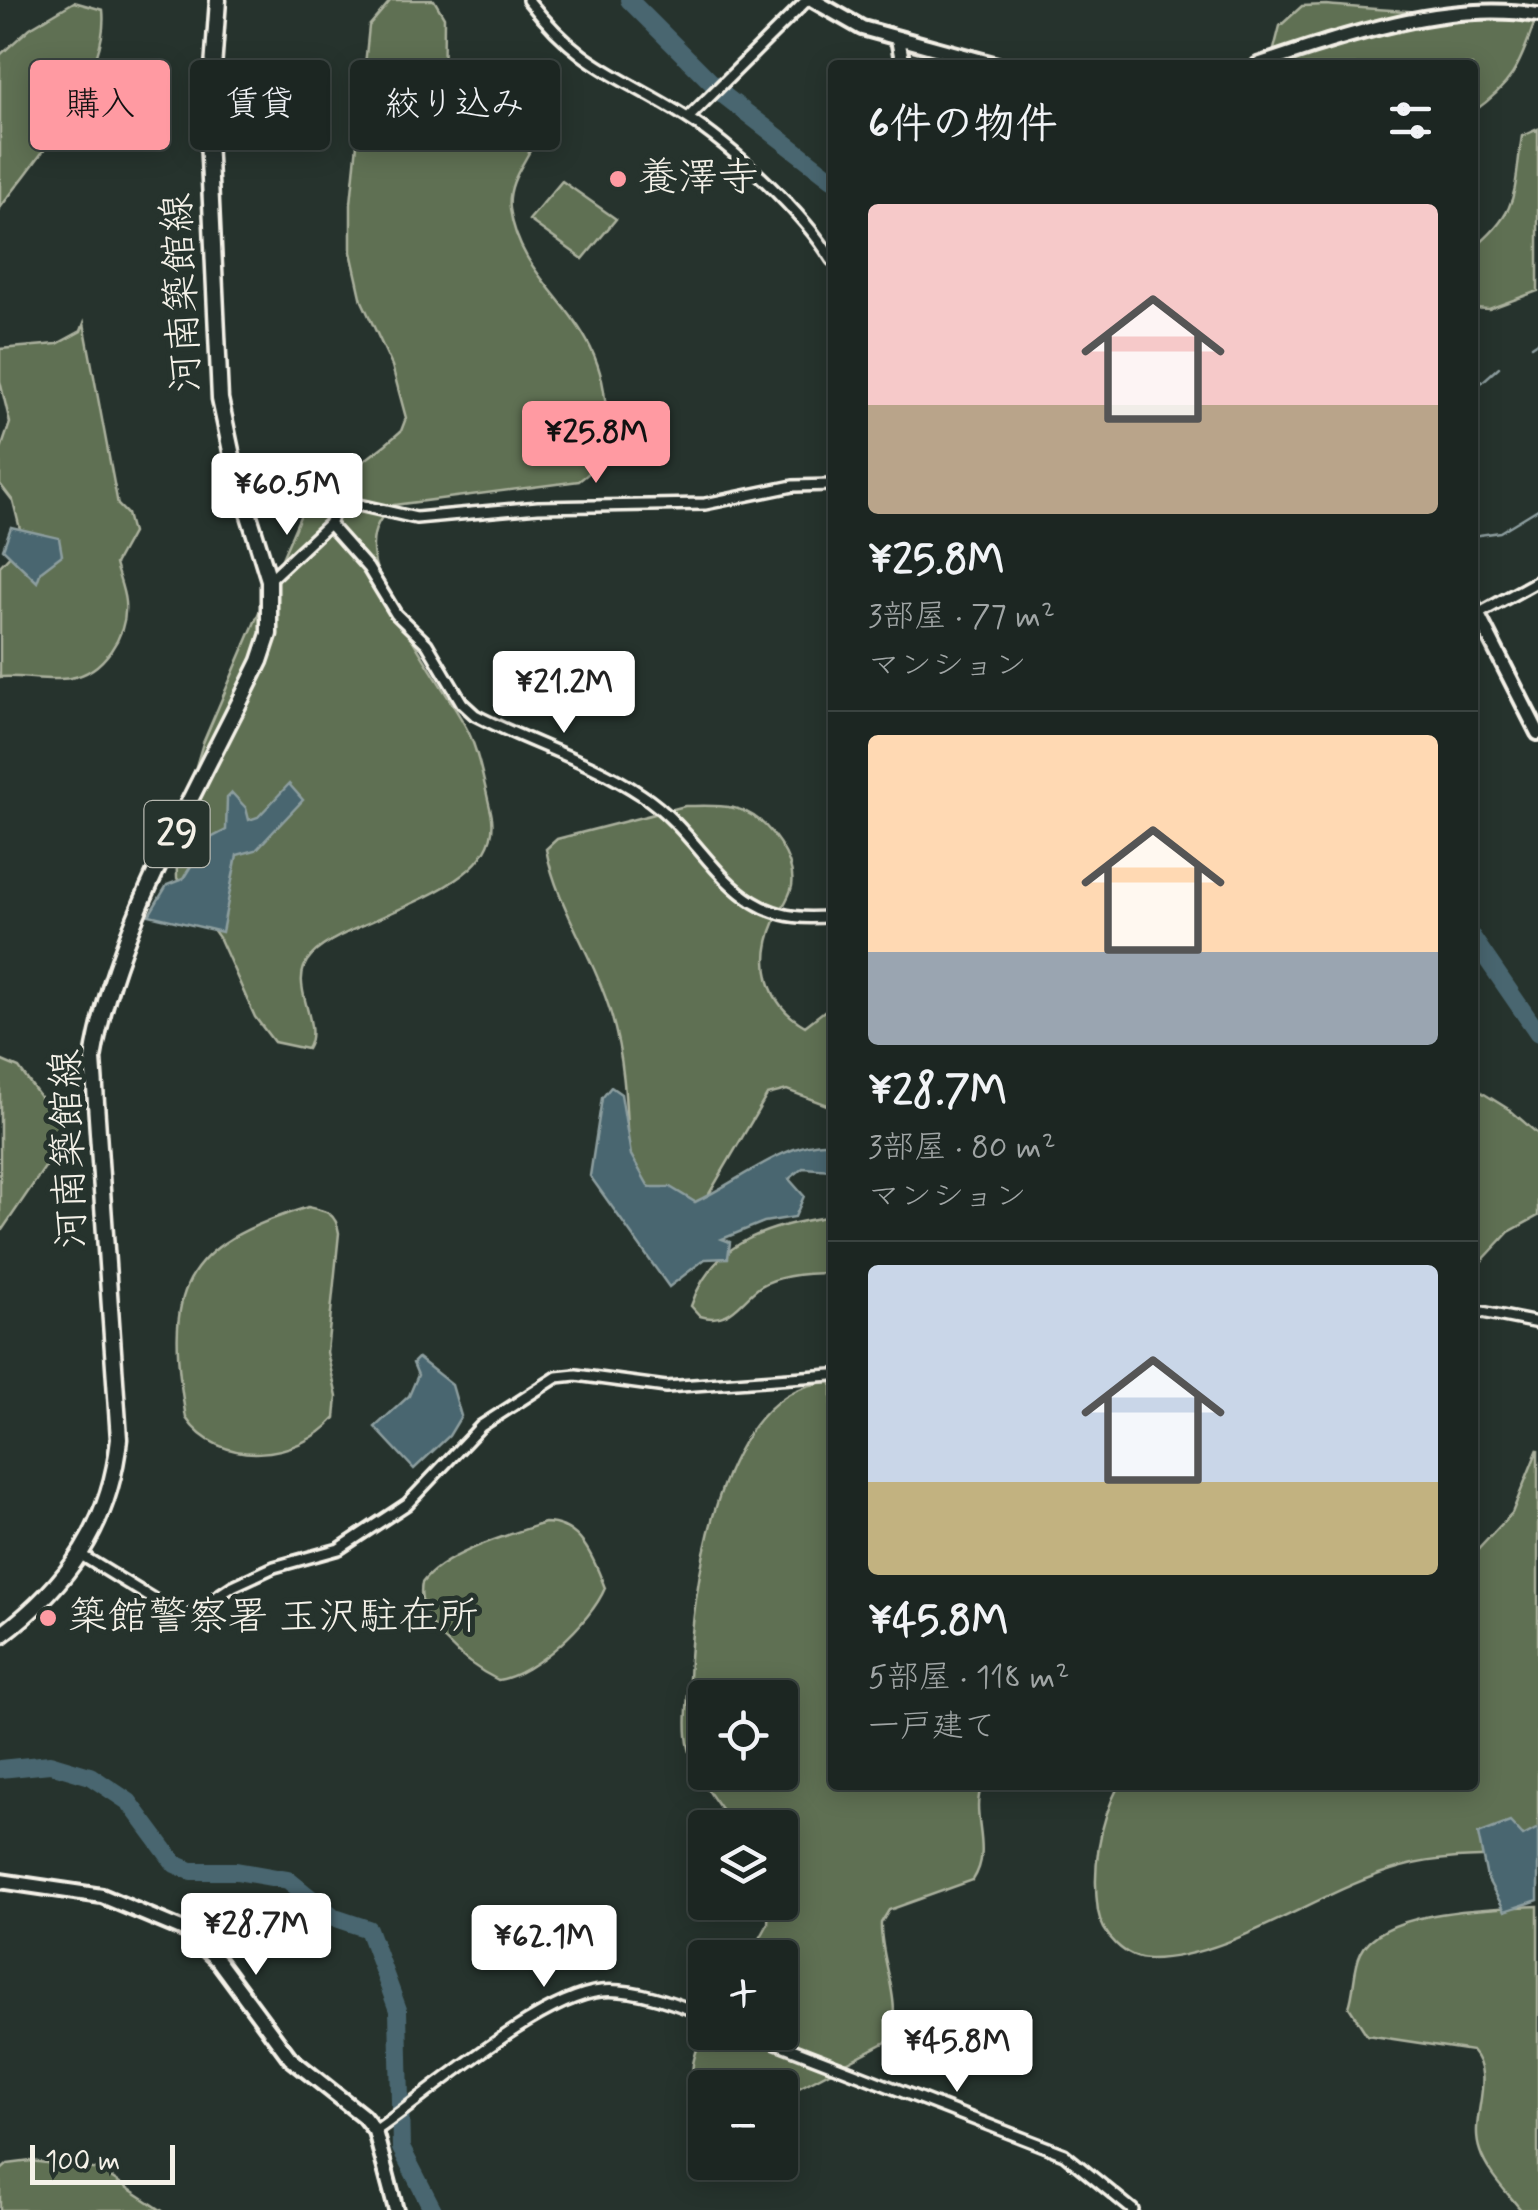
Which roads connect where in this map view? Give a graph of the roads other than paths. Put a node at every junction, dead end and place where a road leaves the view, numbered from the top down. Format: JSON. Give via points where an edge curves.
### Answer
{"nodes":[{"id":1,"x":218,"y":0,"type":"edge"},
{"id":2,"x":528,"y":0,"type":"edge"},
{"id":3,"x":810,"y":0,"type":"edge"},
{"id":4,"x":1538,"y":15,"type":"edge"},
{"id":5,"x":898,"y":38,"type":"junction"},
{"id":6,"x":902,"y":60,"type":"edge"},
{"id":7,"x":979,"y":60,"type":"edge"},
{"id":8,"x":1273,"y":60,"type":"edge"},
{"id":9,"x":688,"y":118,"type":"junction"},
{"id":10,"x":828,"y":253,"type":"edge"},
{"id":11,"x":828,"y":485,"type":"edge"},
{"id":12,"x":329,"y":524,"type":"junction"},
{"id":13,"x":269,"y":580,"type":"junction"},
{"id":14,"x":1538,"y":580,"type":"edge"},
{"id":15,"x":1478,"y":608,"type":"edge"},
{"id":16,"x":1478,"y":615,"type":"edge"},
{"id":17,"x":1538,"y":733,"type":"edge"},
{"id":18,"x":828,"y":916,"type":"edge"},
{"id":19,"x":1478,"y":1311,"type":"edge"},
{"id":20,"x":1538,"y":1322,"type":"edge"},
{"id":21,"x":828,"y":1375,"type":"edge"},
{"id":22,"x":82,"y":1556,"type":"junction"},
{"id":23,"x":0,"y":1636,"type":"edge"},
{"id":24,"x":0,"y":1881,"type":"edge"},
{"id":25,"x":688,"y":2010,"type":"edge"},
{"id":26,"x":795,"y":2050,"type":"edge"},
{"id":27,"x":375,"y":2132,"type":"junction"},
{"id":28,"x":396,"y":2210,"type":"edge"},
{"id":29,"x":1134,"y":2210,"type":"edge"}],
"edges":[{"from":1,"to":13,"type":"main road","name":"河南築館線","number":"29","via":[[208,137],[220,399]]},
{"from":2,"to":9,"type":"street","via":[[575,54]]},
{"from":3,"to":5,"type":"street","via":[[862,28]]},
{"from":3,"to":9,"type":"street"},
{"from":4,"to":8,"type":"street","via":[[1489,6],[1424,10]]},
{"from":5,"to":6,"type":"street"},
{"from":5,"to":7,"type":"street"},
{"from":9,"to":10,"type":"street","via":[[733,152]]},
{"from":11,"to":12,"type":"street","via":[[704,504],[538,507],[416,518],[354,504],[335,511]]},
{"from":12,"to":13,"type":"street"},
{"from":12,"to":18,"type":"street","via":[[475,715],[644,795],[718,873],[773,915]]},
{"from":13,"to":22,"type":"main road","name":"河南築館線","number":"29","via":[[269,634],[260,662],[146,897],[98,1025],[94,1077],[120,1438],[106,1506]]},
{"from":14,"to":15,"type":"street"},
{"from":16,"to":17,"type":"street"},
{"from":19,"to":20,"type":"street"},
{"from":21,"to":22,"type":"street","via":[[666,1387],[557,1377],[481,1426],[407,1504],[340,1549],[274,1567],[189,1615]]},
{"from":22,"to":23,"type":"main road","name":"河南築館線","number":"29"},
{"from":24,"to":27,"type":"street","via":[[102,1896],[186,1931],[219,1962],[290,2058],[346,2099]]},
{"from":25,"to":27,"type":"street","via":[[600,1991],[550,2008]]},
{"from":26,"to":29,"type":"street","via":[[1064,2154]]},
{"from":27,"to":28,"type":"street"}]}
